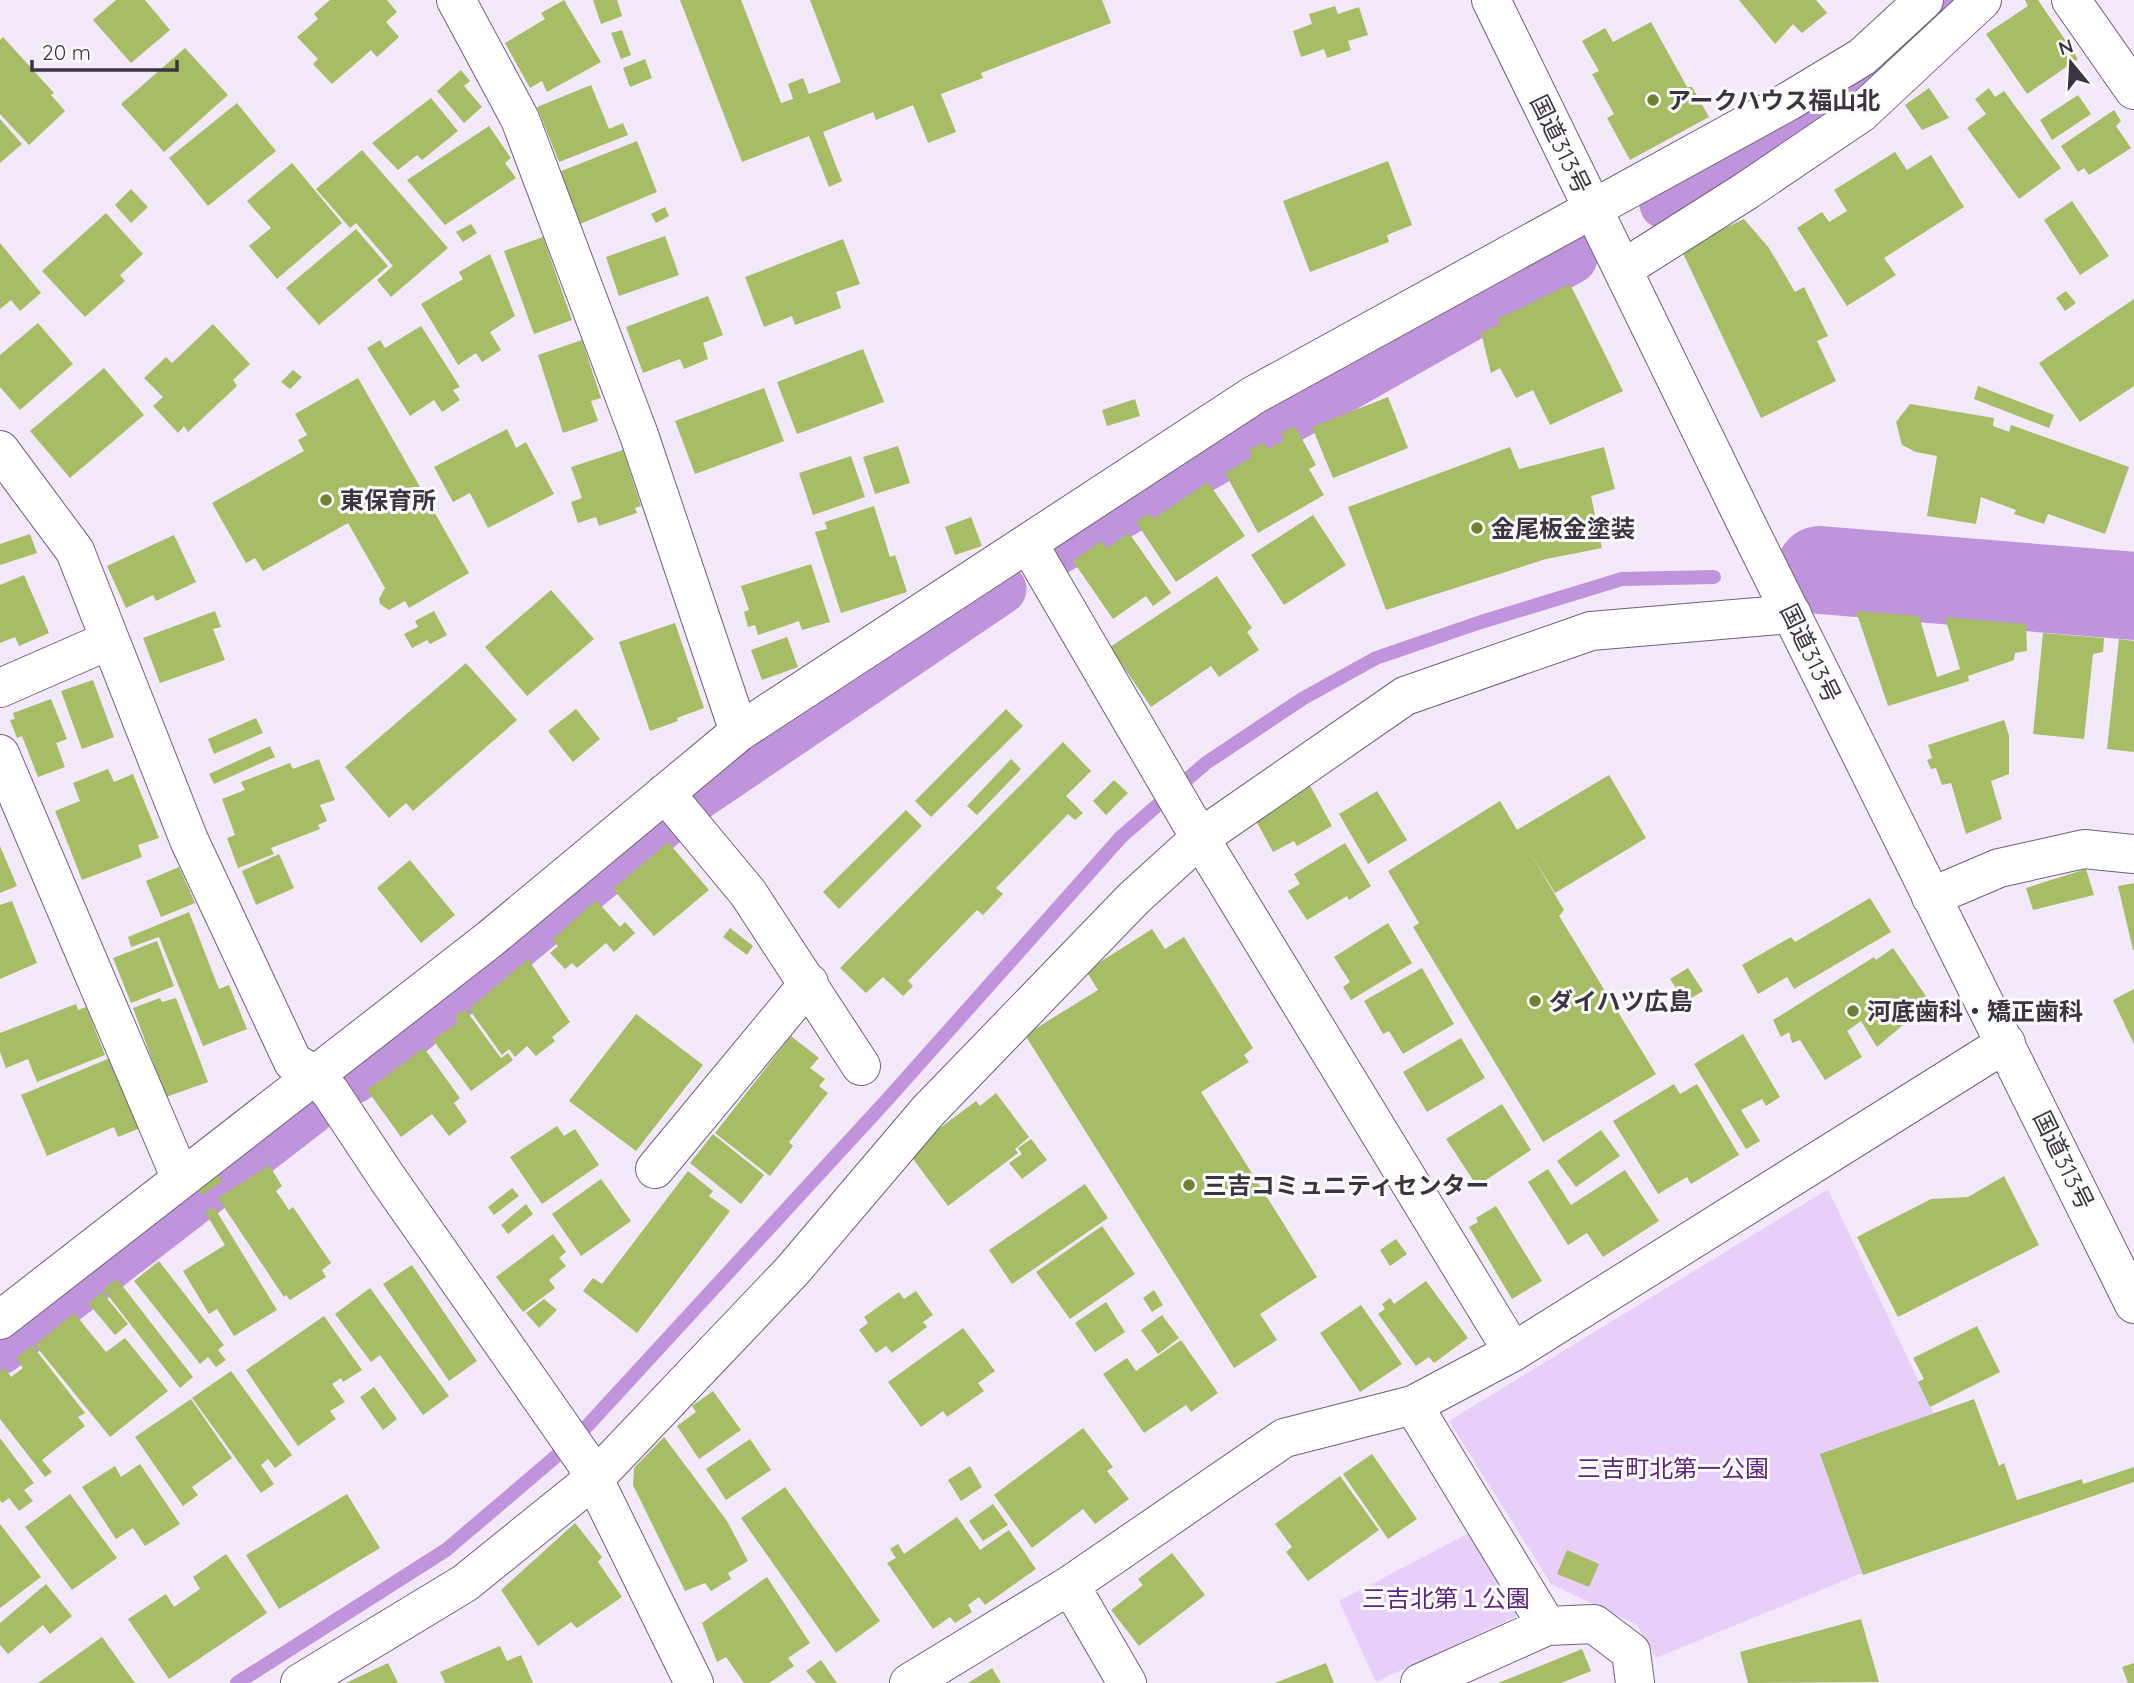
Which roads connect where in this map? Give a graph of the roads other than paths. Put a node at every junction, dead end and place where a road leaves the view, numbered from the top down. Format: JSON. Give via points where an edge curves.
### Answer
{"nodes":[{"id":1,"x":456,"y":0,"type":"edge"},
{"id":2,"x":1492,"y":0,"type":"edge"},
{"id":3,"x":1924,"y":0,"type":"edge"},
{"id":4,"x":1982,"y":0,"type":"edge"},
{"id":5,"x":2071,"y":0,"type":"edge"},
{"id":6,"x":2134,"y":90,"type":"edge"},
{"id":7,"x":1592,"y":208,"type":"junction"},
{"id":8,"x":1623,"y":269,"type":"junction"},
{"id":9,"x":0,"y":450,"type":"edge"},
{"id":10,"x":1028,"y":542,"type":"junction"},
{"id":11,"x":1791,"y":614,"type":"junction"},
{"id":12,"x":110,"y":640,"type":"junction"},
{"id":13,"x":0,"y":688,"type":"edge"},
{"id":14,"x":739,"y":732,"type":"junction"},
{"id":15,"x":0,"y":754,"type":"edge"},
{"id":16,"x":665,"y":793,"type":"junction"},
{"id":17,"x":1196,"y":830,"type":"junction"},
{"id":18,"x":2134,"y":854,"type":"edge"},
{"id":19,"x":1931,"y":897,"type":"junction"},
{"id":20,"x":809,"y":983,"type":"junction"},
{"id":21,"x":2006,"y":1043,"type":"junction"},
{"id":22,"x":861,"y":1066,"type":"dead end"},
{"id":23,"x":316,"y":1075,"type":"junction"},
{"id":24,"x":655,"y":1169,"type":"dead end"},
{"id":25,"x":181,"y":1180,"type":"junction"},
{"id":26,"x":2134,"y":1304,"type":"edge"},
{"id":27,"x":0,"y":1320,"type":"edge"},
{"id":28,"x":1513,"y":1352,"type":"junction"},
{"id":29,"x":1413,"y":1405,"type":"junction"},
{"id":30,"x":590,"y":1469,"type":"junction"},
{"id":31,"x":1070,"y":1585,"type":"junction"},
{"id":32,"x":1547,"y":1626,"type":"junction"},
{"id":33,"x":300,"y":1683,"type":"edge"},
{"id":34,"x":694,"y":1683,"type":"edge"},
{"id":35,"x":909,"y":1683,"type":"edge"},
{"id":36,"x":1127,"y":1683,"type":"edge"},
{"id":37,"x":1420,"y":1683,"type":"edge"},
{"id":38,"x":1635,"y":1683,"type":"edge"}],
"edges":[{"from":1,"to":14,"type":"main road","via":[[525,131],[639,435]]},
{"from":2,"to":7,"type":"main road","name":"国道313号"},
{"from":3,"to":7,"type":"main road","via":[[1862,57]]},
{"from":4,"to":8,"type":"main road","via":[[1861,113]]},
{"from":5,"to":6,"type":"main road"},
{"from":7,"to":8,"type":"main road","name":"国道313号"},
{"from":7,"to":10,"type":"main road","via":[[1254,395]]},
{"from":8,"to":11,"type":"main road","name":"国道313号"},
{"from":9,"to":12,"type":"main road","via":[[75,551]]},
{"from":10,"to":14,"type":"main road"},
{"from":10,"to":17,"type":"main road"},
{"from":11,"to":17,"type":"main road","via":[[1591,631],[1405,696]]},
{"from":11,"to":19,"type":"main road","name":"国道313号"},
{"from":12,"to":13,"type":"main road"},
{"from":12,"to":23,"type":"main road","via":[[190,839],[293,1062]]},
{"from":14,"to":16,"type":"main road"},
{"from":15,"to":25,"type":"main road"},
{"from":16,"to":20,"type":"main road","via":[[748,893]]},
{"from":16,"to":23,"type":"main road","via":[[490,939]]},
{"from":17,"to":28,"type":"main road"},
{"from":17,"to":30,"type":"main road","via":[[928,1111],[792,1271]]},
{"from":18,"to":19,"type":"main road","via":[[2084,849],[1999,868]]},
{"from":19,"to":21,"type":"main road","name":"国道313号"},
{"from":20,"to":22,"type":"main road"},
{"from":20,"to":24,"type":"main road"},
{"from":21,"to":26,"type":"main road","name":"国道313号"},
{"from":21,"to":28,"type":"main road"},
{"from":23,"to":25,"type":"main road"},
{"from":23,"to":30,"type":"main road"},
{"from":25,"to":27,"type":"main road"},
{"from":28,"to":29,"type":"main road"},
{"from":29,"to":31,"type":"main road","via":[[1284,1438]]},
{"from":29,"to":32,"type":"main road"},
{"from":30,"to":33,"type":"main road","via":[[465,1583]]},
{"from":30,"to":34,"type":"main road"},
{"from":31,"to":35,"type":"main road"},
{"from":31,"to":36,"type":"main road"},
{"from":32,"to":37,"type":"main road"},
{"from":32,"to":38,"type":"main road","via":[[1594,1624],[1632,1652]]}]}
